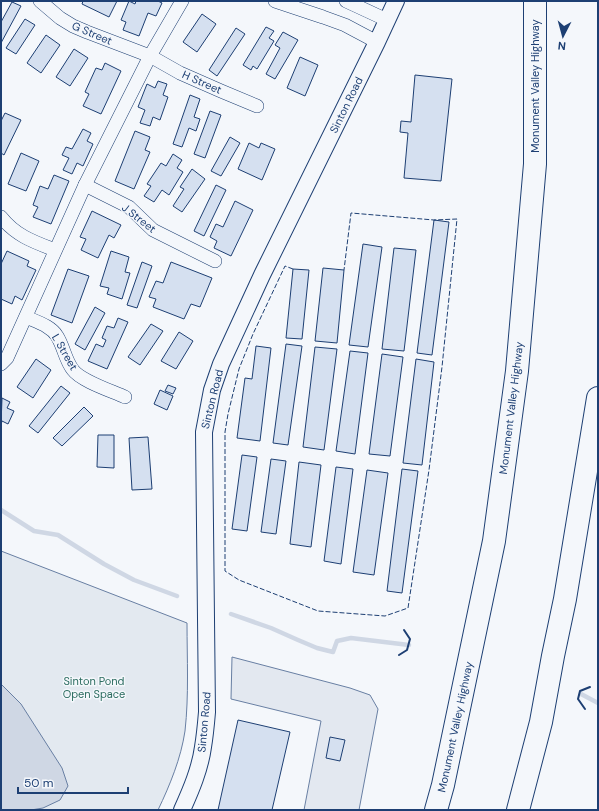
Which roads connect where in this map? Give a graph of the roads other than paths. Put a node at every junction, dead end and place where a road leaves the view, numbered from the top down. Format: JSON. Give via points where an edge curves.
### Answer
{"nodes":[{"id":1,"x":40,"y":1,"type":"edge"},
{"id":2,"x":182,"y":1,"type":"edge"},
{"id":3,"x":275,"y":1,"type":"edge"},
{"id":4,"x":346,"y":1,"type":"edge"},
{"id":5,"x":396,"y":1,"type":"edge"},
{"id":6,"x":535,"y":1,"type":"edge"},
{"id":7,"x":387,"y":20,"type":"junction"},
{"id":8,"x":377,"y":42,"type":"junction"},
{"id":9,"x":150,"y":56,"type":"junction"},
{"id":10,"x":257,"y":106,"type":"dead end"},
{"id":11,"x":85,"y":185,"type":"junction"},
{"id":12,"x":1,"y":218,"type":"edge"},
{"id":13,"x":55,"y":250,"type":"junction"},
{"id":14,"x":215,"y":261,"type":"dead end"},
{"id":15,"x":26,"y":317,"type":"junction"},
{"id":16,"x":1,"y":364,"type":"edge"},
{"id":17,"x":126,"y":397,"type":"dead end"},
{"id":18,"x":598,"y":398,"type":"edge"},
{"id":19,"x":182,"y":810,"type":"edge"},
{"id":20,"x":436,"y":810,"type":"edge"},
{"id":21,"x":518,"y":810,"type":"edge"}],
"edges":[{"from":1,"to":9,"type":"street","name":"G Street","via":[[73,26]]},
{"from":2,"to":9,"type":"street"},
{"from":3,"to":8,"type":"street","via":[[345,25]]},
{"from":4,"to":7,"type":"street"},
{"from":5,"to":7,"type":"street","name":"Sinton Road"},
{"from":6,"to":20,"type":"highway","name":"Monument Valley Highway","via":[[535,164],[517,371],[494,541]]},
{"from":7,"to":8,"type":"street","name":"Sinton Road"},
{"from":8,"to":19,"type":"street","name":"Sinton Road","via":[[262,275],[221,364],[212,390],[204,432],[207,712],[198,769]]},
{"from":9,"to":10,"type":"street","name":"H Street","via":[[180,73]]},
{"from":9,"to":11,"type":"street"},
{"from":11,"to":13,"type":"street"},
{"from":11,"to":14,"type":"street","name":"J Street","via":[[129,207],[154,230]]},
{"from":12,"to":13,"type":"street","via":[[24,238]]},
{"from":13,"to":15,"type":"street"},
{"from":15,"to":16,"type":"street","via":[[7,358]]},
{"from":15,"to":17,"type":"street","name":"L Street","via":[[48,327],[57,336],[73,371],[82,378]]},
{"from":18,"to":21,"type":"highway","via":[[565,598],[541,722]]}]}
